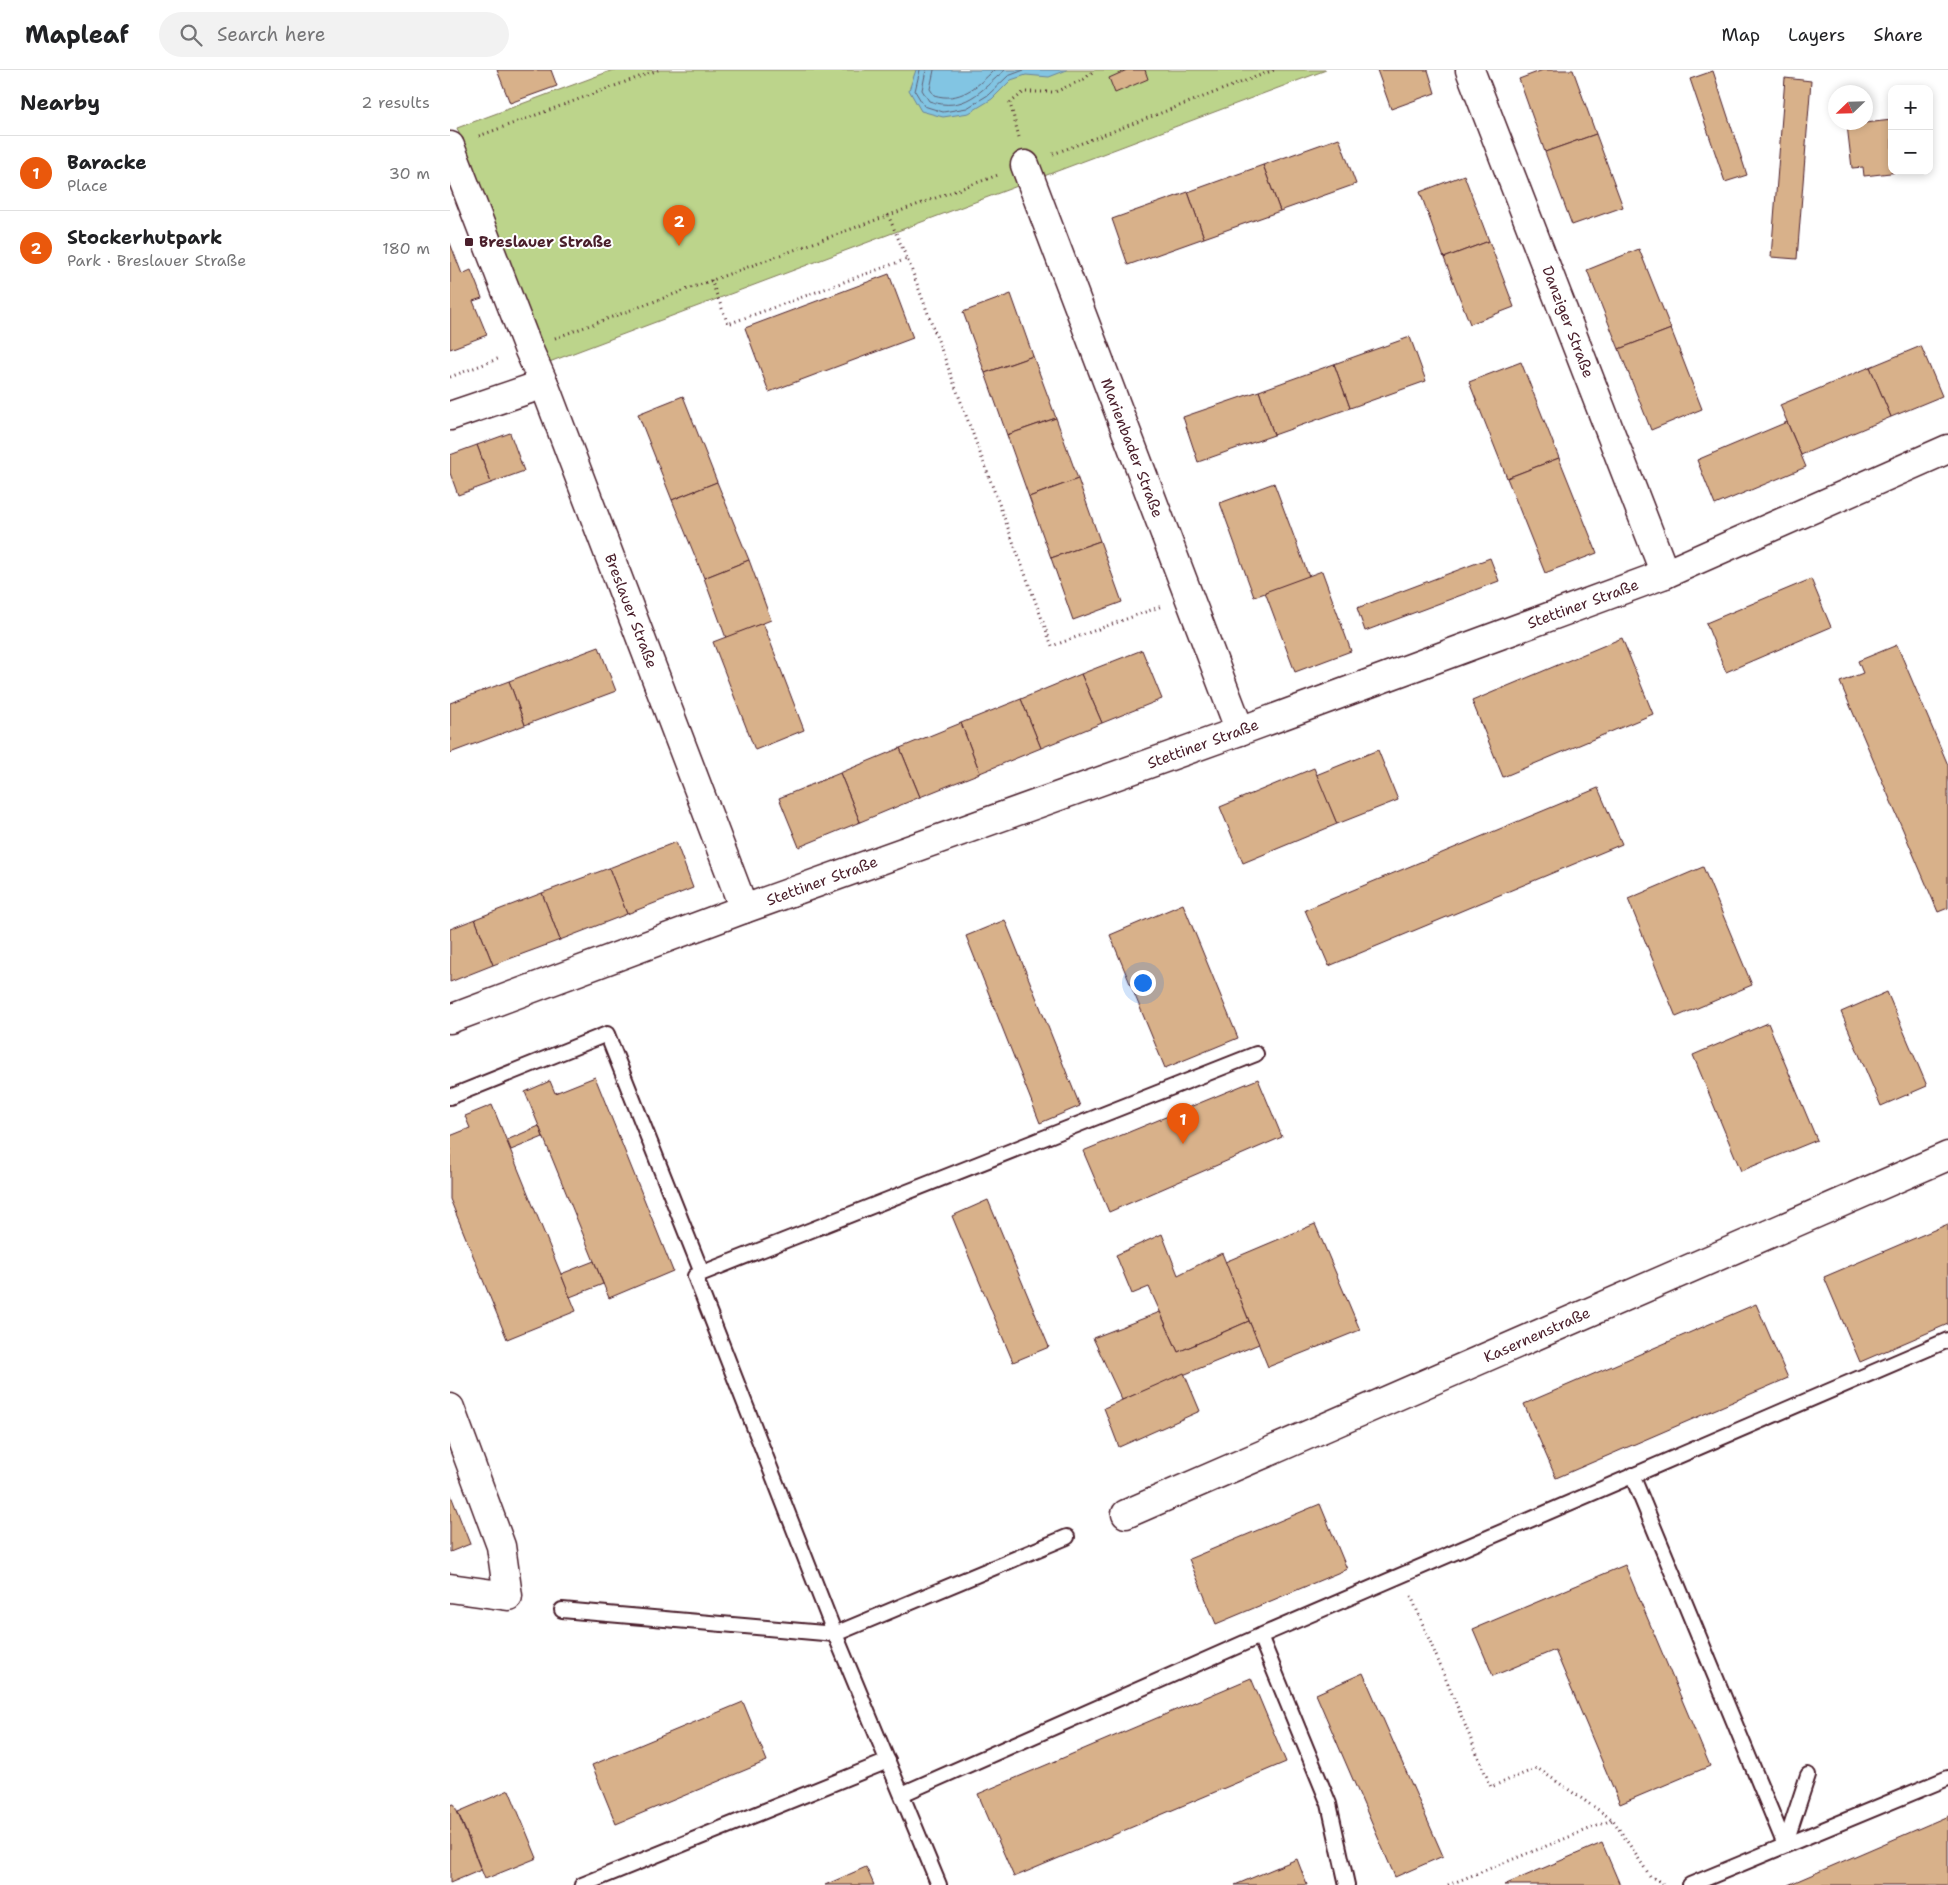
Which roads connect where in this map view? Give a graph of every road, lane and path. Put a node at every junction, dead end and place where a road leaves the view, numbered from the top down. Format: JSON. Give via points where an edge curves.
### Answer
{"nodes":[{"id":1,"x":658,"y":70,"type":"edge"},
{"id":2,"x":1095,"y":70,"type":"edge"},
{"id":3,"x":1274,"y":70,"type":"edge"},
{"id":4,"x":1470,"y":70,"type":"edge"},
{"id":5,"x":477,"y":136,"type":"dead end"},
{"id":6,"x":450,"y":146,"type":"edge"},
{"id":7,"x":1025,"y":165,"type":"junction"},
{"id":8,"x":888,"y":216,"type":"junction"},
{"id":9,"x":907,"y":259,"type":"junction"},
{"id":10,"x":711,"y":280,"type":"junction"},
{"id":11,"x":528,"y":348,"type":"junction"},
{"id":12,"x":450,"y":377,"type":"edge"},
{"id":13,"x":544,"y":384,"type":"junction"},
{"id":14,"x":450,"y":416,"type":"edge"},
{"id":15,"x":1948,"y":449,"type":"edge"},
{"id":16,"x":1665,"y":574,"type":"junction"},
{"id":17,"x":1189,"y":596,"type":"junction"},
{"id":18,"x":1240,"y":731,"type":"junction"},
{"id":19,"x":744,"y":909,"type":"junction"},
{"id":20,"x":450,"y":1019,"type":"edge"},
{"id":21,"x":1256,"y":1054,"type":"dead end"},
{"id":22,"x":450,"y":1097,"type":"edge"},
{"id":23,"x":1948,"y":1156,"type":"edge"},
{"id":24,"x":702,"y":1273,"type":"junction"},
{"id":25,"x":1948,"y":1340,"type":"edge"},
{"id":26,"x":450,"y":1408,"type":"edge"},
{"id":27,"x":1632,"y":1475,"type":"junction"},
{"id":28,"x":1126,"y":1514,"type":"dead end"},
{"id":29,"x":1068,"y":1537,"type":"dead end"},
{"id":30,"x":1402,"y":1575,"type":"junction"},
{"id":31,"x":450,"y":1588,"type":"edge"},
{"id":32,"x":562,"y":1610,"type":"dead end"},
{"id":33,"x":836,"y":1634,"type":"junction"},
{"id":34,"x":1260,"y":1636,"type":"junction"},
{"id":35,"x":888,"y":1761,"type":"junction"},
{"id":36,"x":1808,"y":1775,"type":"dead end"},
{"id":37,"x":1948,"y":1778,"type":"edge"},
{"id":38,"x":902,"y":1794,"type":"junction"},
{"id":39,"x":1612,"y":1820,"type":"junction"},
{"id":40,"x":1785,"y":1845,"type":"junction"},
{"id":41,"x":582,"y":1885,"type":"edge"},
{"id":42,"x":939,"y":1885,"type":"edge"},
{"id":43,"x":1347,"y":1885,"type":"edge"},
{"id":44,"x":1448,"y":1885,"type":"edge"},
{"id":45,"x":1665,"y":1885,"type":"edge"},
{"id":46,"x":1690,"y":1885,"type":"edge"}],
"edges":[{"from":1,"to":5,"type":"path"},
{"from":2,"to":7,"type":"path","via":[[1084,79],[1055,92],[1024,92],[1010,103]]},
{"from":3,"to":7,"type":"path"},
{"from":4,"to":16,"type":"street","name":"Danziger Straße"},
{"from":6,"to":11,"type":"street","name":"Breslauer Straße"},
{"from":7,"to":8,"type":"path"},
{"from":7,"to":17,"type":"street","name":"Marienbader Straße"},
{"from":8,"to":9,"type":"path"},
{"from":8,"to":10,"type":"path"},
{"from":9,"to":10,"type":"path","via":[[728,324]]},
{"from":9,"to":17,"type":"path","via":[[1052,646]]},
{"from":10,"to":11,"type":"path"},
{"from":11,"to":12,"type":"path"},
{"from":11,"to":13,"type":"street","name":"Breslauer Straße"},
{"from":13,"to":14,"type":"street"},
{"from":13,"to":19,"type":"street","name":"Breslauer Straße"},
{"from":15,"to":16,"type":"street","name":"Stettiner Straße"},
{"from":16,"to":18,"type":"street","name":"Stettiner Straße"},
{"from":17,"to":18,"type":"street","name":"Marienbader Straße"},
{"from":18,"to":19,"type":"street","name":"Stettiner Straße"},
{"from":19,"to":20,"type":"street","name":"Stettiner Straße"},
{"from":21,"to":24,"type":"lane"},
{"from":22,"to":24,"type":"lane","via":[[608,1034]]},
{"from":23,"to":28,"type":"street","name":"Kasernenstraße"},
{"from":24,"to":33,"type":"lane","via":[[695,1276]]},
{"from":25,"to":27,"type":"lane"},
{"from":26,"to":31,"type":"street","via":[[501,1546],[508,1596]]},
{"from":27,"to":30,"type":"lane"},
{"from":27,"to":40,"type":"lane"},
{"from":29,"to":33,"type":"lane"},
{"from":30,"to":34,"type":"lane"},
{"from":30,"to":39,"type":"path","via":[[1491,1787],[1538,1768]]},
{"from":32,"to":33,"type":"lane"},
{"from":33,"to":35,"type":"lane"},
{"from":34,"to":38,"type":"lane"},
{"from":34,"to":43,"type":"lane","via":[[1329,1804]]},
{"from":35,"to":38,"type":"lane"},
{"from":35,"to":41,"type":"lane"},
{"from":36,"to":40,"type":"lane"},
{"from":37,"to":40,"type":"lane"},
{"from":38,"to":42,"type":"lane"},
{"from":39,"to":44,"type":"path"},
{"from":39,"to":45,"type":"path","via":[[1650,1876]]},
{"from":40,"to":46,"type":"lane"}]}
